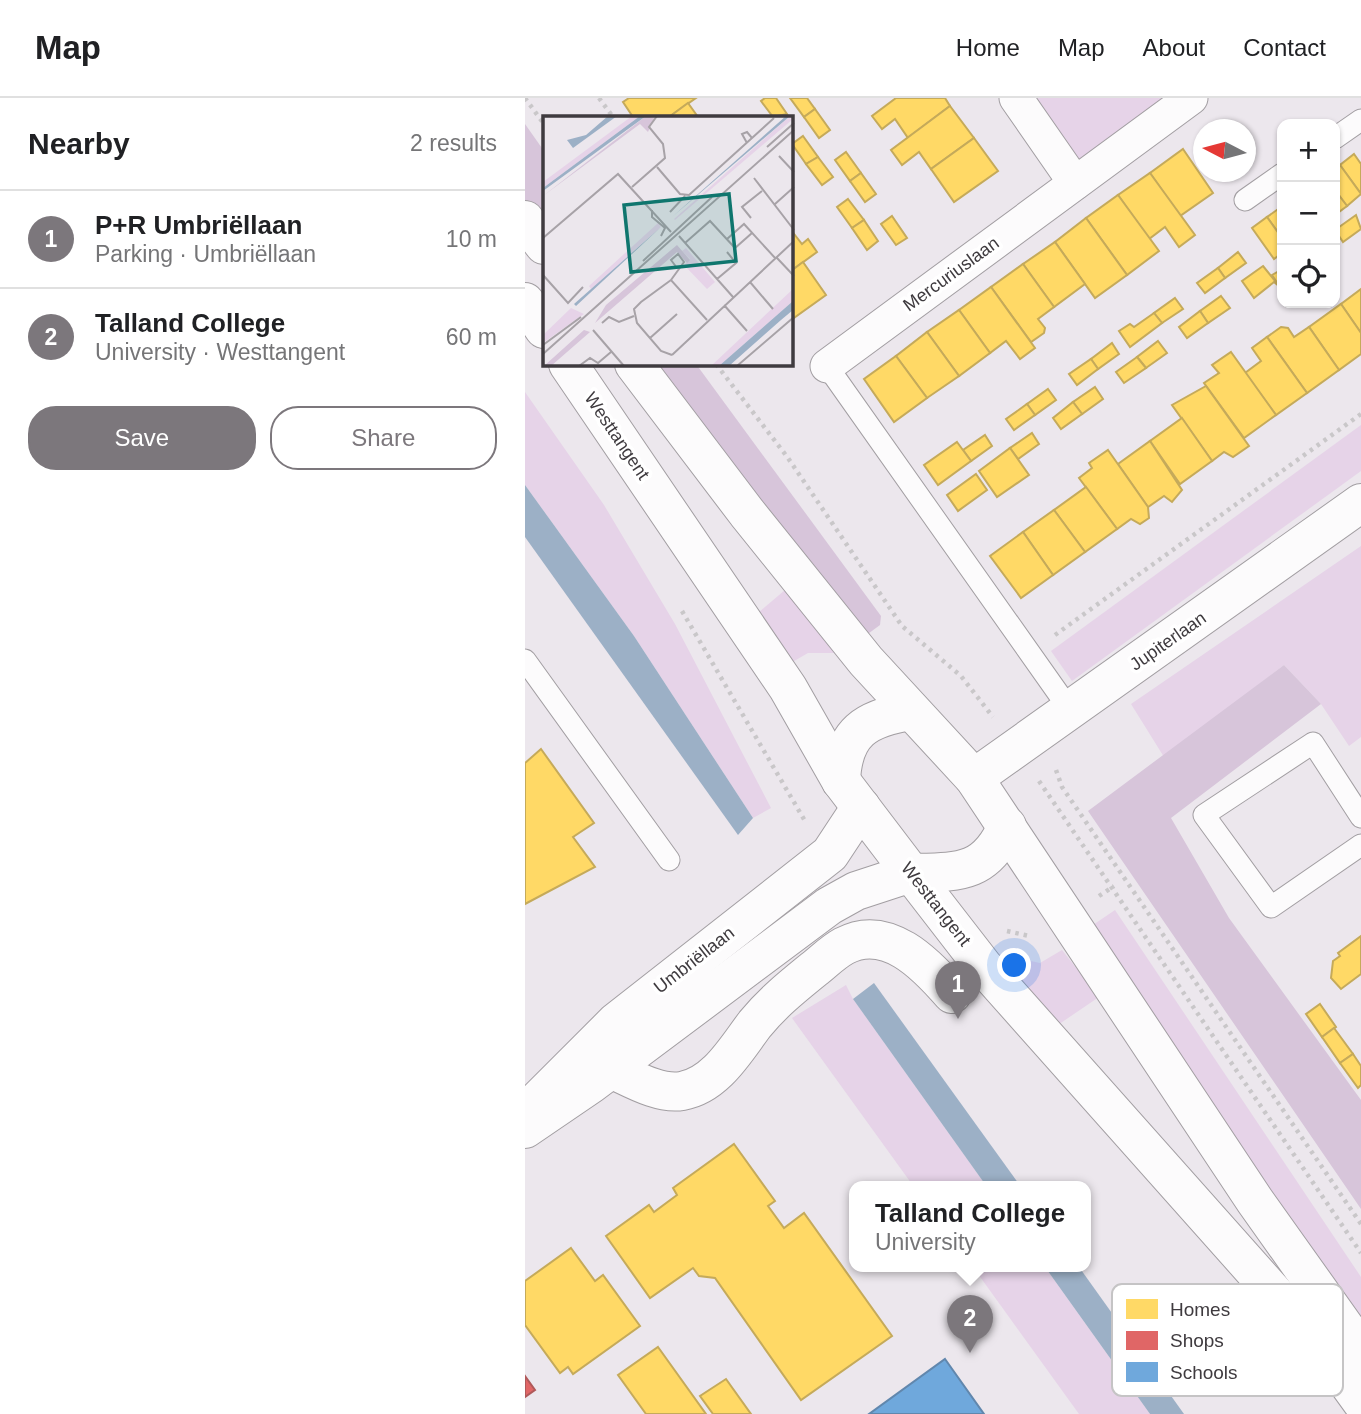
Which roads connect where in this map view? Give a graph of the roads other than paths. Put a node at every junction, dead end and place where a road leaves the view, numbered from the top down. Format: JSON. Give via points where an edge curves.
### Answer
{"nodes":[{"id":1,"x":1016,"y":98,"type":"edge"},
{"id":2,"x":1191,"y":98,"type":"edge"},
{"id":3,"x":1361,"y":120,"type":"edge"},
{"id":4,"x":1340,"y":135,"type":"edge"},
{"id":5,"x":1277,"y":178,"type":"edge"},
{"id":6,"x":1075,"y":183,"type":"junction"},
{"id":7,"x":1245,"y":200,"type":"dead end"},
{"id":8,"x":525,"y":220,"type":"edge"},
{"id":9,"x":543,"y":245,"type":"edge"},
{"id":10,"x":525,"y":302,"type":"edge"},
{"id":11,"x":543,"y":328,"type":"edge"},
{"id":12,"x":569,"y":366,"type":"edge"},
{"id":13,"x":636,"y":366,"type":"edge"},
{"id":14,"x":827,"y":366,"type":"joint"},
{"id":15,"x":1361,"y":503,"type":"edge"},
{"id":16,"x":525,"y":660,"type":"edge"},
{"id":17,"x":1070,"y":710,"type":"junction"},
{"id":18,"x":911,"y":711,"type":"junction"},
{"id":19,"x":974,"y":778,"type":"junction"},
{"id":20,"x":851,"y":794,"type":"junction"},
{"id":21,"x":1361,"y":817,"type":"edge"},
{"id":22,"x":1007,"y":825,"type":"junction"},
{"id":23,"x":1361,"y":845,"type":"edge"},
{"id":24,"x":669,"y":860,"type":"dead end"},
{"id":25,"x":911,"y":873,"type":"junction"},
{"id":26,"x":952,"y":994,"type":"dead end"},
{"id":27,"x":611,"y":1069,"type":"junction"},
{"id":28,"x":525,"y":1113,"type":"edge"},
{"id":29,"x":525,"y":1129,"type":"edge"},
{"id":30,"x":1266,"y":1284,"type":"edge"},
{"id":31,"x":1314,"y":1284,"type":"edge"},
{"id":32,"x":1343,"y":1325,"type":"edge"},
{"id":33,"x":1361,"y":1350,"type":"edge"},
{"id":34,"x":1343,"y":1376,"type":"edge"},
{"id":35,"x":1361,"y":1401,"type":"edge"}],
"edges":[{"from":1,"to":6,"type":"street"},
{"from":2,"to":6,"type":"street","name":"Mercuriuslaan"},
{"from":3,"to":4,"type":"lane"},
{"from":5,"to":7,"type":"lane"},
{"from":6,"to":14,"type":"street","name":"Mercuriuslaan"},
{"from":8,"to":9,"type":"main road"},
{"from":10,"to":11,"type":"main road"},
{"from":12,"to":20,"type":"main road","name":"Westtangent","via":[[788,688]]},
{"from":13,"to":18,"type":"main road","via":[[794,573]]},
{"from":14,"to":17,"type":"lane"},
{"from":15,"to":17,"type":"main road","name":"Jupiterlaan"},
{"from":16,"to":24,"type":"lane"},
{"from":17,"to":19,"type":"main road","name":"Jupiterlaan"},
{"from":18,"to":19,"type":"main road"},
{"from":18,"to":20,"type":"main road","via":[[882,715],[854,734],[845,747]]},
{"from":19,"to":22,"type":"main road"},
{"from":20,"to":25,"type":"main road","name":"Westtangent"},
{"from":20,"to":28,"type":"main road","name":"Umbriëllaan","via":[[830,854],[616,1022]]},
{"from":21,"to":23,"type":"lane","via":[[1313,743],[1204,815],[1271,907]]},
{"from":22,"to":25,"type":"main road","name":"Umbriëllaan","via":[[996,847],[974,867]]},
{"from":22,"to":31,"type":"main road","via":[[1066,920]]},
{"from":25,"to":27,"type":"main road","name":"Umbriëllaan","via":[[856,891],[829,906]]},
{"from":25,"to":30,"type":"main road","name":"Westtangent","via":[[983,966]]},
{"from":26,"to":27,"type":"main road","via":[[908,952],[883,941],[861,940],[843,947],[775,1000],[720,1069],[702,1084],[681,1092],[665,1091]]},
{"from":27,"to":29,"type":"main road","name":"Umbriëllaan"},
{"from":32,"to":33,"type":"main road"},
{"from":34,"to":35,"type":"main road","name":"Westtangent"}]}
